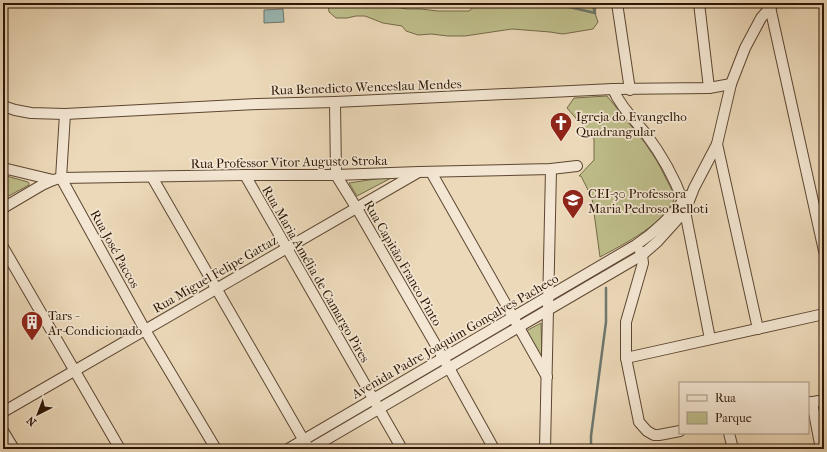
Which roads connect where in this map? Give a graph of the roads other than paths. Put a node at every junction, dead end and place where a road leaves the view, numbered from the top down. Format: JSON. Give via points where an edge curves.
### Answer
{"nodes":[{"id":1,"x":617,"y":3,"type":"edge"},
{"id":2,"x":699,"y":3,"type":"edge"},
{"id":3,"x":772,"y":5,"type":"edge"},
{"id":4,"x":731,"y":84,"type":"junction"},
{"id":5,"x":710,"y":88,"type":"junction"},
{"id":6,"x":613,"y":89,"type":"junction"},
{"id":7,"x":630,"y":90,"type":"junction"},
{"id":8,"x":335,"y":102,"type":"junction"},
{"id":9,"x":3,"y":106,"type":"edge"},
{"id":10,"x":65,"y":114,"type":"junction"},
{"id":11,"x":717,"y":144,"type":"junction"},
{"id":12,"x":577,"y":166,"type":"dead end"},
{"id":13,"x":3,"y":168,"type":"edge"},
{"id":14,"x":551,"y":169,"type":"junction"},
{"id":15,"x":419,"y":172,"type":"junction"},
{"id":16,"x":430,"y":172,"type":"junction"},
{"id":17,"x":244,"y":175,"type":"junction"},
{"id":18,"x":336,"y":175,"type":"junction"},
{"id":19,"x":152,"y":177,"type":"junction"},
{"id":20,"x":57,"y":179,"type":"junction"},
{"id":21,"x":684,"y":206,"type":"junction"},
{"id":22,"x":3,"y":208,"type":"edge"},
{"id":23,"x":356,"y":208,"type":"junction"},
{"id":24,"x":636,"y":245,"type":"junction"},
{"id":25,"x":3,"y":247,"type":"edge"},
{"id":26,"x":286,"y":248,"type":"junction"},
{"id":27,"x":824,"y":251,"type":"edge"},
{"id":28,"x":642,"y":255,"type":"junction"},
{"id":29,"x":216,"y":289,"type":"junction"},
{"id":30,"x":549,"y":297,"type":"junction"},
{"id":31,"x":549,"y":310,"type":"junction"},
{"id":32,"x":824,"y":314,"type":"edge"},
{"id":33,"x":513,"y":317,"type":"junction"},
{"id":34,"x":519,"y":327,"type":"junction"},
{"id":35,"x":758,"y":329,"type":"junction"},
{"id":36,"x":145,"y":330,"type":"junction"},
{"id":37,"x":710,"y":339,"type":"junction"},
{"id":38,"x":443,"y":358,"type":"junction"},
{"id":39,"x":626,"y":358,"type":"junction"},
{"id":40,"x":449,"y":368,"type":"junction"},
{"id":41,"x":74,"y":370,"type":"junction"},
{"id":42,"x":547,"y":377,"type":"junction"},
{"id":43,"x":373,"y":399,"type":"junction"},
{"id":44,"x":824,"y":400,"type":"edge"},
{"id":45,"x":810,"y":403,"type":"edge"},
{"id":46,"x":379,"y":409,"type":"junction"},
{"id":47,"x":3,"y":412,"type":"edge"},
{"id":48,"x":3,"y":430,"type":"edge"},
{"id":49,"x":679,"y":431,"type":"edge"},
{"id":50,"x":729,"y":434,"type":"edge"},
{"id":51,"x":307,"y":446,"type":"edge"},
{"id":52,"x":14,"y":449,"type":"edge"},
{"id":53,"x":120,"y":449,"type":"edge"},
{"id":54,"x":216,"y":449,"type":"edge"},
{"id":55,"x":288,"y":449,"type":"edge"},
{"id":56,"x":402,"y":449,"type":"edge"},
{"id":57,"x":494,"y":449,"type":"edge"},
{"id":58,"x":545,"y":449,"type":"edge"},
{"id":59,"x":733,"y":449,"type":"edge"},
{"id":60,"x":821,"y":449,"type":"edge"}],
"edges":[{"from":1,"to":7,"type":"street"},
{"from":2,"to":5,"type":"street"},
{"from":3,"to":4,"type":"street","name":"Avenida Padre Joaquim Gonçalves Pacheco","via":[[761,18],[745,48]]},
{"from":3,"to":27,"type":"street"},
{"from":4,"to":5,"type":"street","name":"Rua Benedicto Wenceslau Mendes"},
{"from":4,"to":11,"type":"street","name":"Avenida Padre Joaquim Gonçalves Pacheco"},
{"from":5,"to":7,"type":"street","name":"Rua Benedicto Wenceslau Mendes"},
{"from":6,"to":7,"type":"street","name":"Rua Benedicto Wenceslau Mendes"},
{"from":6,"to":8,"type":"street","name":"Rua Benedicto Wenceslau Mendes"},
{"from":6,"to":21,"type":"street","via":[[616,97],[664,161],[677,184]]},
{"from":8,"to":10,"type":"street","name":"Rua Benedicto Wenceslau Mendes"},
{"from":8,"to":18,"type":"street"},
{"from":9,"to":10,"type":"street","name":"Rua Benedicto Wenceslau Mendes","via":[[31,113]]},
{"from":10,"to":20,"type":"street"},
{"from":11,"to":21,"type":"street","name":"Avenida Padre Joaquim Gonçalves Pacheco"},
{"from":11,"to":35,"type":"street"},
{"from":12,"to":14,"type":"street","name":"Rua Professor Vitor Augusto Stroka"},
{"from":13,"to":20,"type":"street","name":"Rua Professor Vitor Augusto Stroka"},
{"from":14,"to":16,"type":"street","name":"Rua Professor Vitor Augusto Stroka"},
{"from":14,"to":30,"type":"street"},
{"from":15,"to":16,"type":"street","name":"Rua Professor Vitor Augusto Stroka"},
{"from":15,"to":18,"type":"street","name":"Rua Professor Vitor Augusto Stroka"},
{"from":15,"to":23,"type":"street","name":"Rua Miguel Felipe Gattaz"},
{"from":16,"to":33,"type":"street"},
{"from":17,"to":18,"type":"street","name":"Rua Professor Vitor Augusto Stroka"},
{"from":17,"to":19,"type":"street","name":"Rua Professor Vitor Augusto Stroka"},
{"from":17,"to":26,"type":"street","name":"Rua Maria Amélia de Camargo Pires"},
{"from":18,"to":23,"type":"street","name":"Rua Capitão Franco Pinto"},
{"from":19,"to":20,"type":"street","name":"Rua Professor Vitor Augusto Stroka"},
{"from":19,"to":29,"type":"street"},
{"from":20,"to":22,"type":"street"},
{"from":20,"to":36,"type":"street","name":"Rua José Paccos"},
{"from":21,"to":24,"type":"street","name":"Avenida Padre Joaquim Gonçalves Pacheco"},
{"from":21,"to":28,"type":"street","name":"Avenida Padre Joaquim Gonçalves Pacheco","via":[[657,242]]},
{"from":21,"to":37,"type":"street"},
{"from":23,"to":26,"type":"street","name":"Rua Miguel Felipe Gattaz"},
{"from":23,"to":38,"type":"street","name":"Rua Capitão Franco Pinto"},
{"from":24,"to":28,"type":"street"},
{"from":24,"to":30,"type":"street","name":"Avenida Padre Joaquim Gonçalves Pacheco"},
{"from":25,"to":41,"type":"street"},
{"from":26,"to":29,"type":"street","name":"Rua Miguel Felipe Gattaz"},
{"from":26,"to":43,"type":"street","name":"Rua Maria Amélia de Camargo Pires"},
{"from":28,"to":31,"type":"street","name":"Avenida Padre Joaquim Gonçalves Pacheco"},
{"from":28,"to":39,"type":"street","via":[[643,263],[626,322]]},
{"from":29,"to":36,"type":"street","name":"Rua Miguel Felipe Gattaz"},
{"from":29,"to":51,"type":"street"},
{"from":30,"to":31,"type":"street"},
{"from":30,"to":33,"type":"street","name":"Avenida Padre Joaquim Gonçalves Pacheco"},
{"from":31,"to":34,"type":"street","name":"Avenida Padre Joaquim Gonçalves Pacheco"},
{"from":31,"to":42,"type":"street"},
{"from":32,"to":35,"type":"street"},
{"from":33,"to":34,"type":"street"},
{"from":33,"to":38,"type":"street","name":"Avenida Padre Joaquim Gonçalves Pacheco"},
{"from":34,"to":40,"type":"street","name":"Avenida Padre Joaquim Gonçalves Pacheco"},
{"from":34,"to":42,"type":"street"},
{"from":35,"to":37,"type":"street"},
{"from":36,"to":41,"type":"street","name":"Rua Miguel Felipe Gattaz"},
{"from":36,"to":54,"type":"street","name":"Rua José Paccos"},
{"from":37,"to":39,"type":"street"},
{"from":38,"to":40,"type":"street","name":"Rua Capitão Franco Pinto"},
{"from":38,"to":43,"type":"street","name":"Avenida Padre Joaquim Gonçalves Pacheco"},
{"from":39,"to":49,"type":"street","via":[[639,422],[654,435]]},
{"from":40,"to":46,"type":"street","name":"Avenida Padre Joaquim Gonçalves Pacheco"},
{"from":40,"to":57,"type":"street","name":"Rua Capitão Franco Pinto"},
{"from":41,"to":47,"type":"street","name":"Rua Miguel Felipe Gattaz"},
{"from":41,"to":53,"type":"street"},
{"from":42,"to":58,"type":"street"},
{"from":43,"to":46,"type":"street","name":"Rua Maria Amélia de Camargo Pires"},
{"from":43,"to":51,"type":"street","name":"Avenida Padre Joaquim Gonçalves Pacheco"},
{"from":44,"to":45,"type":"street"},
{"from":45,"to":60,"type":"street"},
{"from":46,"to":51,"type":"street","name":"Avenida Padre Joaquim Gonçalves Pacheco"},
{"from":46,"to":56,"type":"street","name":"Rua Maria Amélia de Camargo Pires"},
{"from":48,"to":52,"type":"street"},
{"from":50,"to":59,"type":"street"},
{"from":51,"to":55,"type":"street","name":"Avenida Padre Joaquim Gonçalves Pacheco"}]}
